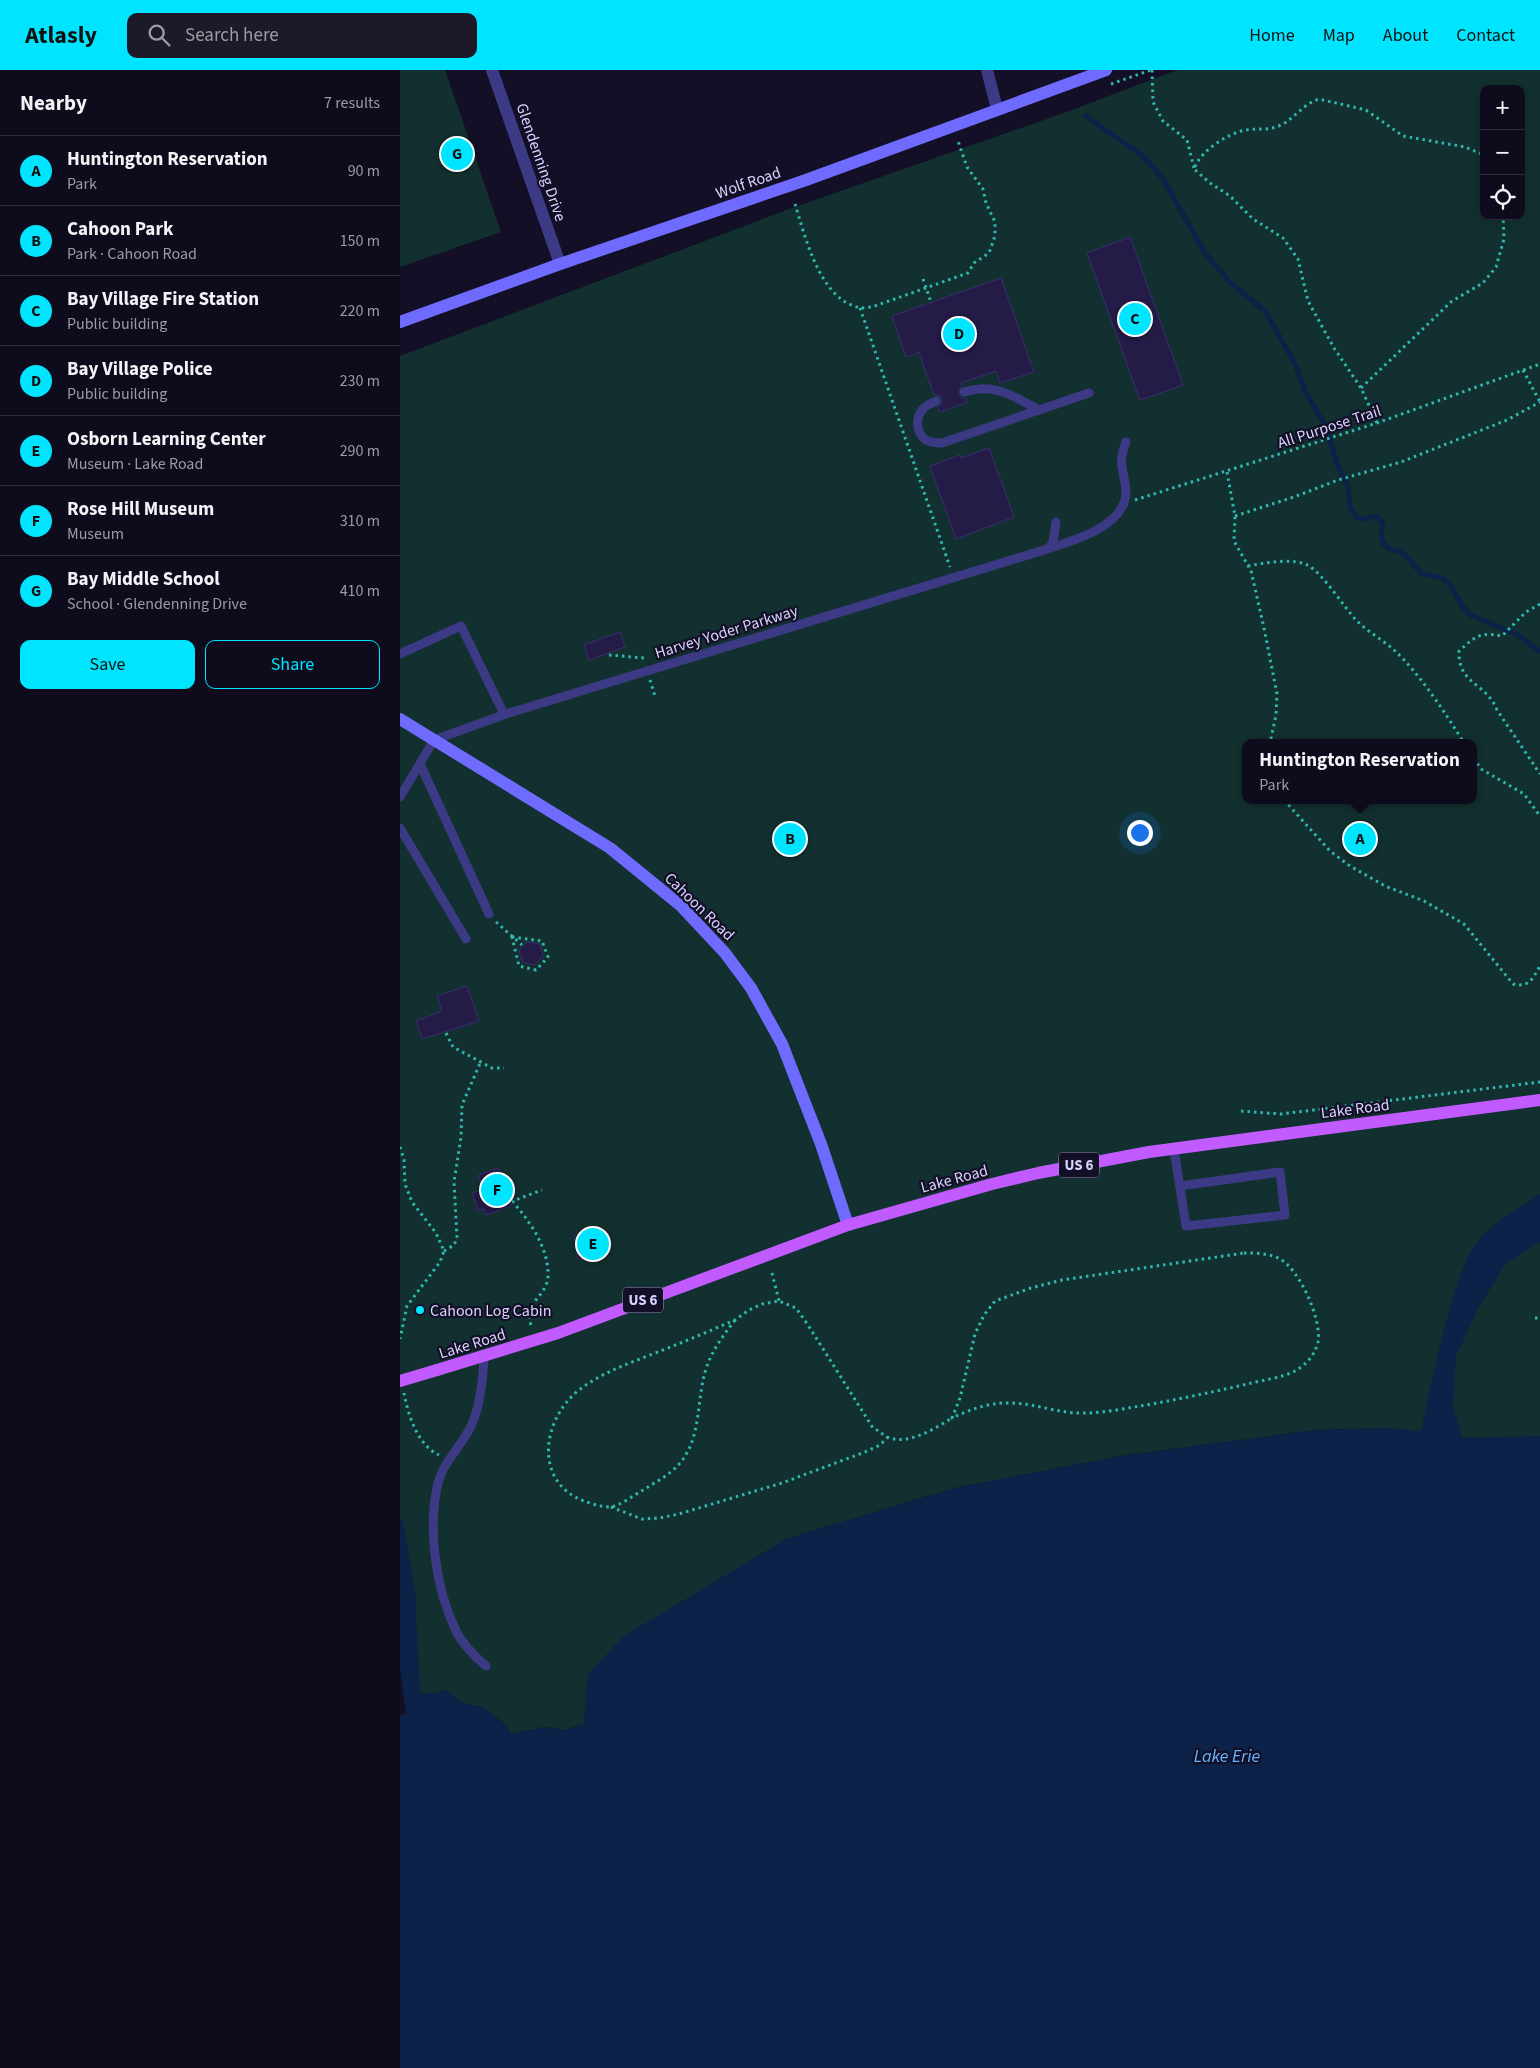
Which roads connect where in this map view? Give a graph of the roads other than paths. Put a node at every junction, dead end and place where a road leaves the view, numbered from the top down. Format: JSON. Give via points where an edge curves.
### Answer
{"nodes":[{"id":1,"x":492,"y":70,"type":"edge"},
{"id":2,"x":987,"y":70,"type":"edge"},
{"id":3,"x":1106,"y":70,"type":"edge"},
{"id":4,"x":997,"y":108,"type":"junction"},
{"id":5,"x":560,"y":264,"type":"junction"},
{"id":6,"x":400,"y":322,"type":"edge"},
{"id":7,"x":964,"y":392,"type":"dead end"},
{"id":8,"x":1089,"y":393,"type":"dead end"},
{"id":9,"x":936,"y":401,"type":"dead end"},
{"id":10,"x":1039,"y":410,"type":"junction"},
{"id":11,"x":1126,"y":442,"type":"dead end"},
{"id":12,"x":1056,"y":522,"type":"dead end"},
{"id":13,"x":1049,"y":548,"type":"junction"},
{"id":14,"x":400,"y":654,"type":"edge"},
{"id":15,"x":504,"y":714,"type":"junction"},
{"id":16,"x":400,"y":719,"type":"edge"},
{"id":17,"x":434,"y":740,"type":"junction"},
{"id":18,"x":420,"y":764,"type":"junction"},
{"id":19,"x":400,"y":797,"type":"edge"},
{"id":20,"x":400,"y":828,"type":"edge"},
{"id":21,"x":489,"y":914,"type":"road end"},
{"id":22,"x":466,"y":939,"type":"dead end"},
{"id":23,"x":1540,"y":1100,"type":"edge"},
{"id":24,"x":1174,"y":1149,"type":"junction"},
{"id":25,"x":1180,"y":1186,"type":"junction"},
{"id":26,"x":848,"y":1225,"type":"junction"},
{"id":27,"x":484,"y":1357,"type":"junction"},
{"id":28,"x":402,"y":1384,"type":"edge"},
{"id":29,"x":486,"y":1666,"type":"dead end"}],
"edges":[{"from":1,"to":5,"type":"street","name":"Glendenning Drive"},
{"from":2,"to":4,"type":"street"},
{"from":3,"to":4,"type":"street","name":"Wolf Road"},
{"from":4,"to":5,"type":"street","name":"Wolf Road","via":[[806,180]]},
{"from":5,"to":6,"type":"street","name":"Wolf Road"},
{"from":7,"to":10,"type":"lane","via":[[991,388]]},
{"from":8,"to":10,"type":"lane"},
{"from":9,"to":10,"type":"lane","via":[[918,414],[917,424],[925,439],[932,443],[942,443]]},
{"from":11,"to":13,"type":"lane","name":"Harvey Yoder Parkway","via":[[1121,455],[1126,492],[1120,511],[1096,532]]},
{"from":12,"to":13,"type":"lane","via":[[1053,543]]},
{"from":13,"to":15,"type":"lane","name":"Harvey Yoder Parkway"},
{"from":14,"to":15,"type":"lane","via":[[460,626]]},
{"from":15,"to":17,"type":"lane","name":"Harvey Yoder Parkway"},
{"from":16,"to":17,"type":"street","name":"Cahoon Road"},
{"from":17,"to":18,"type":"lane"},
{"from":17,"to":26,"type":"street","name":"Cahoon Road","via":[[610,848],[680,905],[725,953],[751,988],[782,1044]]},
{"from":18,"to":19,"type":"lane"},
{"from":18,"to":21,"type":"lane"},
{"from":20,"to":22,"type":"lane"},
{"from":23,"to":24,"type":"main road","name":"Lake Road","number":"US 6"},
{"from":24,"to":25,"type":"lane"},
{"from":24,"to":26,"type":"main road","name":"Lake Road","number":"US 6","via":[[1038,1173]]},
{"from":25,"to":25,"type":"lane","via":[[1186,1226],[1285,1215],[1280,1172]]},
{"from":26,"to":27,"type":"main road","name":"Lake Road","number":"US 6","via":[[558,1333]]},
{"from":27,"to":28,"type":"main road","name":"Lake Road","number":"US 6","bridge":true},
{"from":27,"to":29,"type":"lane","via":[[482,1388],[472,1424],[448,1459],[438,1483],[433,1554],[445,1605],[457,1633]]}]}
